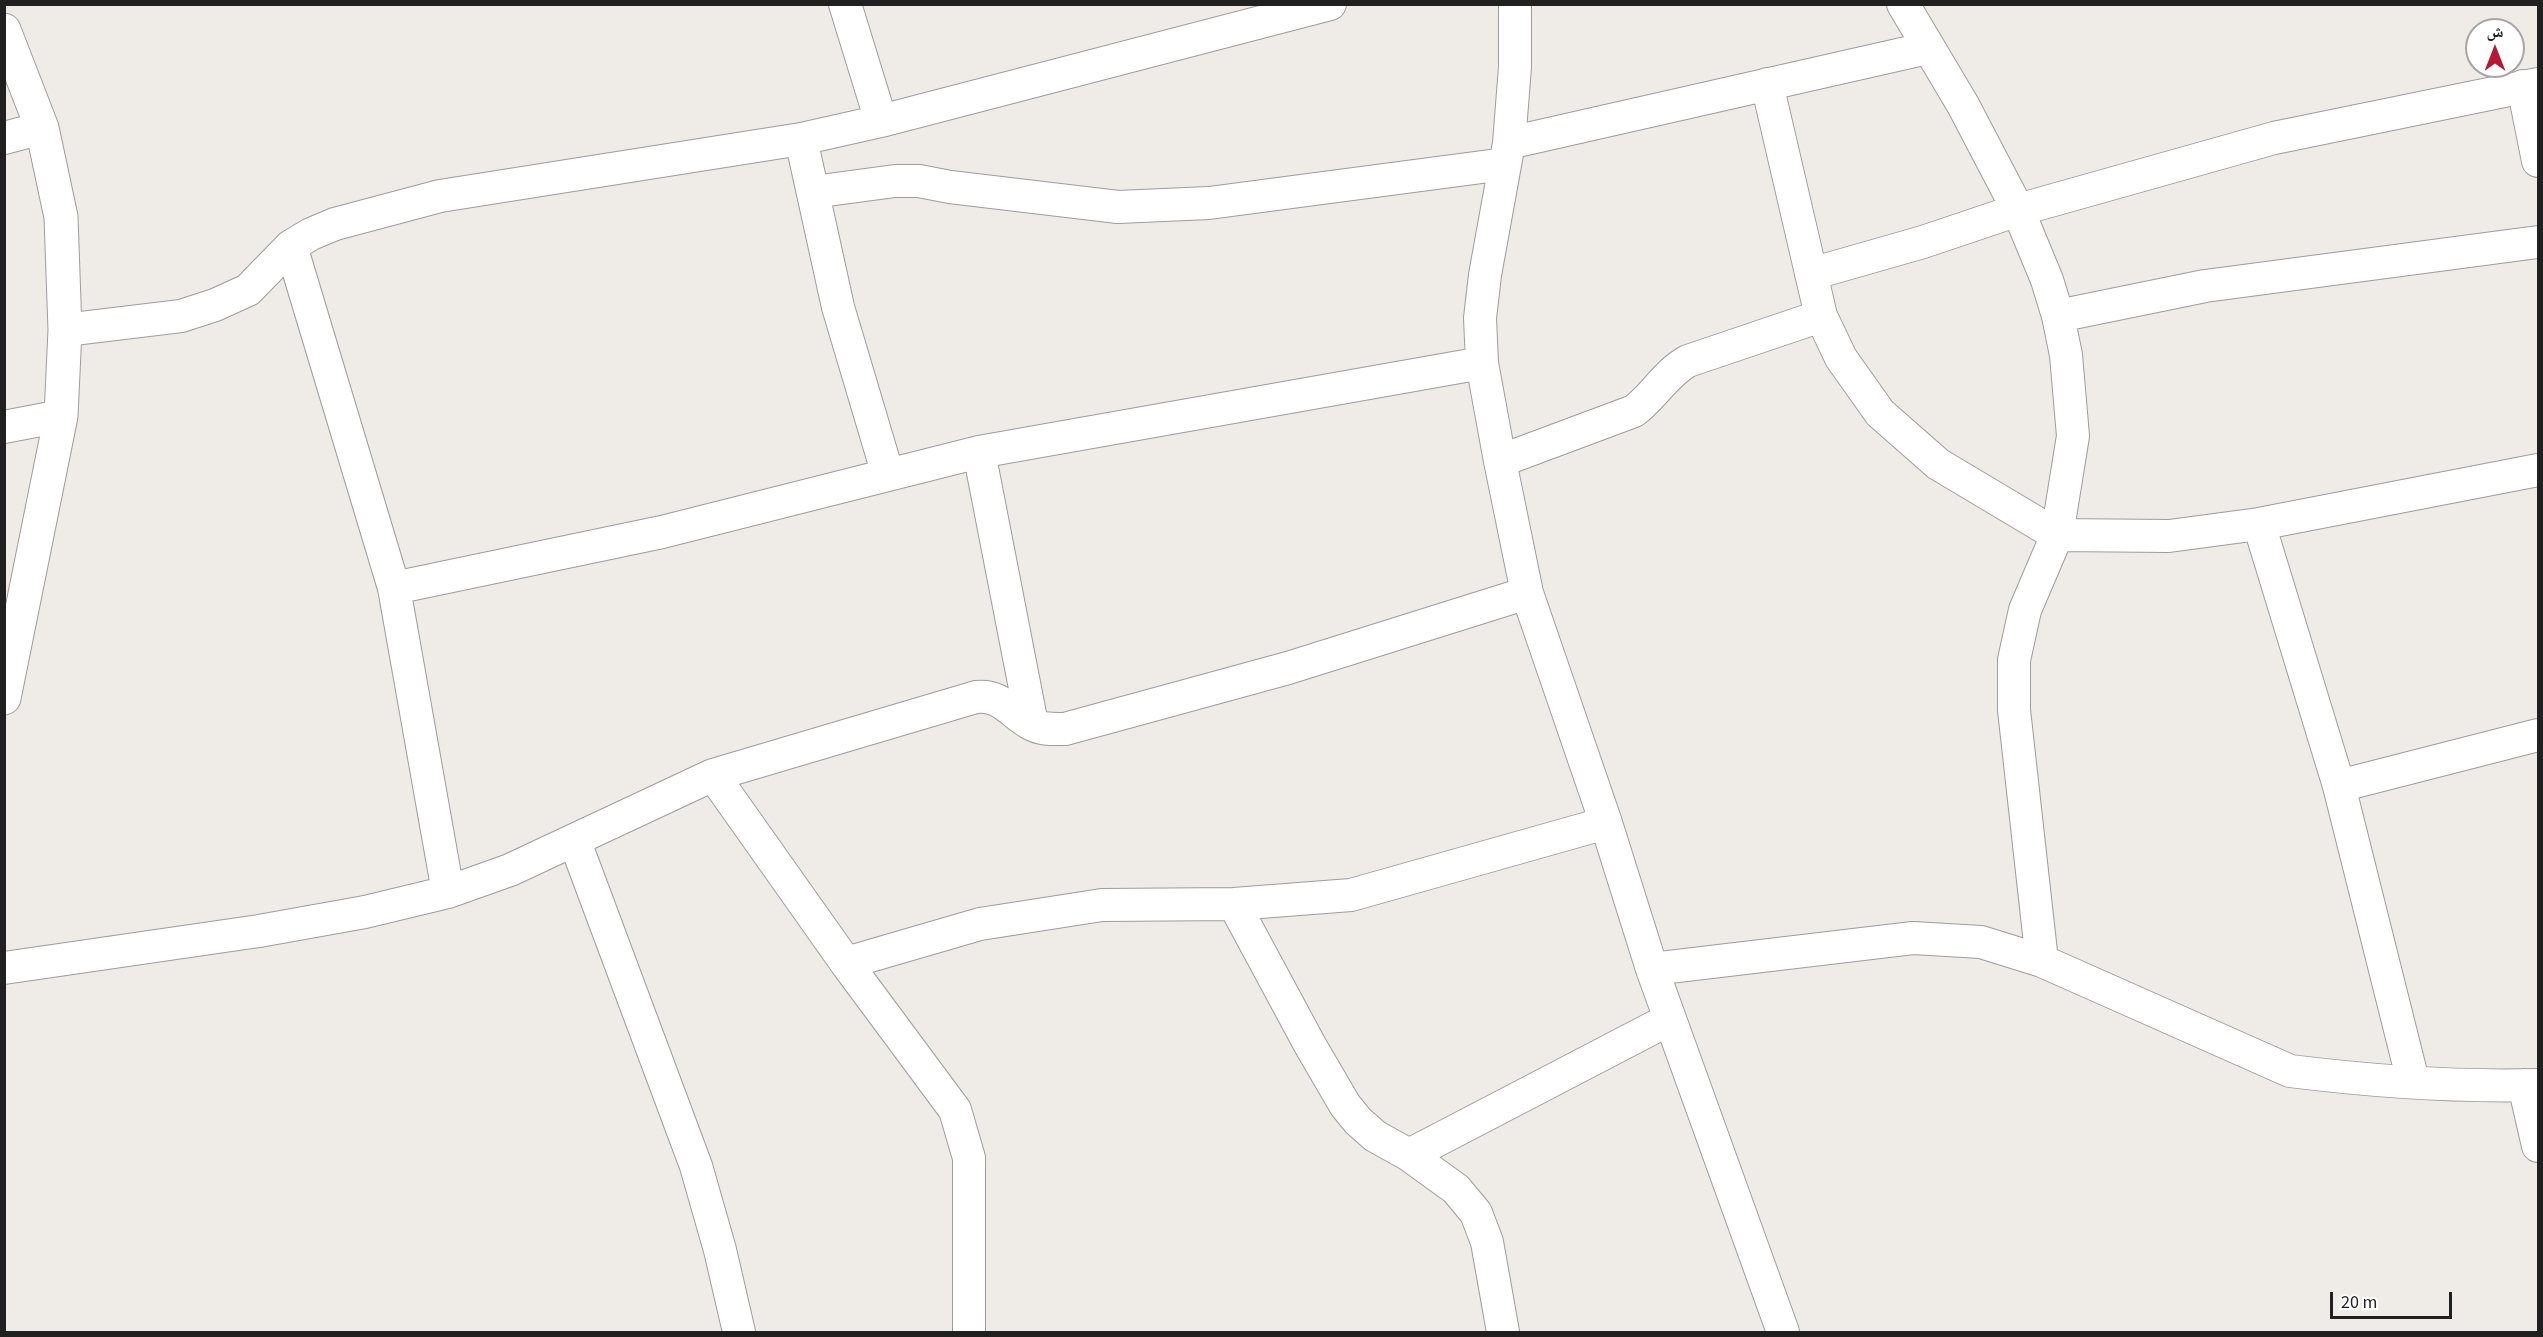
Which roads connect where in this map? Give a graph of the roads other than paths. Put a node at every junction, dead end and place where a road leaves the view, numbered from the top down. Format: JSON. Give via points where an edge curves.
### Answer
{"nodes":[{"id":1,"x":845,"y":4,"type":"edge"},
{"id":2,"x":1330,"y":4,"type":"edge"},
{"id":3,"x":1515,"y":4,"type":"edge"},
{"id":4,"x":1903,"y":4,"type":"edge"},
{"id":5,"x":4,"y":30,"type":"edge"},
{"id":6,"x":1928,"y":48,"type":"junction"},
{"id":7,"x":1767,"y":84,"type":"junction"},
{"id":8,"x":2530,"y":85,"type":"edge"},
{"id":9,"x":880,"y":121,"type":"junction"},
{"id":10,"x":42,"y":129,"type":"junction"},
{"id":11,"x":4,"y":138,"type":"edge"},
{"id":12,"x":801,"y":139,"type":"junction"},
{"id":13,"x":1508,"y":153,"type":"junction"},
{"id":14,"x":2538,"y":161,"type":"edge"},
{"id":15,"x":813,"y":192,"type":"junction"},
{"id":16,"x":2018,"y":210,"type":"junction"},
{"id":17,"x":2538,"y":242,"type":"edge"},
{"id":18,"x":291,"y":246,"type":"junction"},
{"id":19,"x":1811,"y":274,"type":"junction"},
{"id":20,"x":1821,"y":316,"type":"junction"},
{"id":21,"x":2058,"y":316,"type":"junction"},
{"id":22,"x":65,"y":330,"type":"junction"},
{"id":23,"x":1482,"y":363,"type":"junction"},
{"id":24,"x":61,"y":416,"type":"junction"},
{"id":25,"x":4,"y":427,"type":"edge"},
{"id":26,"x":979,"y":452,"type":"junction"},
{"id":27,"x":1500,"y":461,"type":"junction"},
{"id":28,"x":2538,"y":470,"type":"edge"},
{"id":29,"x":888,"y":475,"type":"junction"},
{"id":30,"x":2259,"y":525,"type":"junction"},
{"id":31,"x":2057,"y":534,"type":"junction"},
{"id":32,"x":394,"y":588,"type":"junction"},
{"id":33,"x":1527,"y":593,"type":"junction"},
{"id":34,"x":4,"y":698,"type":"edge"},
{"id":35,"x":1032,"y":724,"type":"junction"},
{"id":36,"x":2538,"y":735,"type":"edge"},
{"id":37,"x":713,"y":775,"type":"junction"},
{"id":38,"x":2339,"y":786,"type":"junction"},
{"id":39,"x":1606,"y":824,"type":"junction"},
{"id":40,"x":575,"y":842,"type":"junction"},
{"id":41,"x":448,"y":892,"type":"junction"},
{"id":42,"x":1234,"y":904,"type":"junction"},
{"id":43,"x":2042,"y":961,"type":"junction"},
{"id":44,"x":846,"y":963,"type":"junction"},
{"id":45,"x":4,"y":968,"type":"edge"},
{"id":46,"x":1652,"y":969,"type":"junction"},
{"id":47,"x":1670,"y":1020,"type":"junction"},
{"id":48,"x":2413,"y":1081,"type":"junction"},
{"id":49,"x":2531,"y":1085,"type":"edge"},
{"id":50,"x":2538,"y":1146,"type":"edge"},
{"id":51,"x":1409,"y":1155,"type":"junction"},
{"id":52,"x":739,"y":1332,"type":"edge"},
{"id":53,"x":969,"y":1332,"type":"edge"},
{"id":54,"x":1503,"y":1332,"type":"edge"},
{"id":55,"x":1783,"y":1332,"type":"edge"}],
"edges":[{"from":1,"to":9,"type":"street"},
{"from":2,"to":9,"type":"street"},
{"from":3,"to":13,"type":"street"},
{"from":4,"to":6,"type":"street"},
{"from":5,"to":10,"type":"street"},
{"from":6,"to":7,"type":"street"},
{"from":6,"to":16,"type":"street"},
{"from":7,"to":13,"type":"street"},
{"from":7,"to":19,"type":"street"},
{"from":8,"to":14,"type":"street"},
{"from":8,"to":16,"type":"street","via":[[2274,138]]},
{"from":9,"to":12,"type":"street"},
{"from":10,"to":11,"type":"street"},
{"from":10,"to":22,"type":"street","via":[[61,218]]},
{"from":12,"to":15,"type":"street"},
{"from":12,"to":18,"type":"street","via":[[440,196],[335,224]]},
{"from":13,"to":15,"type":"street","via":[[1209,203],[1163,207],[1118,207],[919,181]]},
{"from":13,"to":23,"type":"street","via":[[1480,318]]},
{"from":15,"to":29,"type":"street","via":[[838,307]]},
{"from":16,"to":19,"type":"street"},
{"from":16,"to":21,"type":"street"},
{"from":17,"to":21,"type":"street","via":[[2205,286]]},
{"from":18,"to":22,"type":"street","via":[[248,290],[215,305],[181,316]]},
{"from":18,"to":32,"type":"street"},
{"from":19,"to":20,"type":"street"},
{"from":20,"to":27,"type":"street","via":[[1688,361],[1675,368],[1635,411]]},
{"from":20,"to":31,"type":"street","via":[[1841,358],[1880,413],[1938,464]]},
{"from":21,"to":31,"type":"street","via":[[2066,355],[2073,435]]},
{"from":22,"to":24,"type":"street"},
{"from":23,"to":26,"type":"street"},
{"from":23,"to":27,"type":"street"},
{"from":24,"to":25,"type":"street"},
{"from":24,"to":34,"type":"street"},
{"from":26,"to":29,"type":"street"},
{"from":26,"to":35,"type":"street"},
{"from":27,"to":33,"type":"street"},
{"from":28,"to":30,"type":"street"},
{"from":29,"to":32,"type":"street","via":[[662,532]]},
{"from":30,"to":31,"type":"street","via":[[2169,536]]},
{"from":30,"to":38,"type":"street"},
{"from":31,"to":43,"type":"street","via":[[2025,610],[2014,660],[2014,710]]},
{"from":32,"to":41,"type":"street"},
{"from":33,"to":35,"type":"street","via":[[1288,668],[1065,729]]},
{"from":33,"to":39,"type":"street"},
{"from":35,"to":37,"type":"street","via":[[997,698],[976,697]]},
{"from":36,"to":38,"type":"street"},
{"from":37,"to":40,"type":"street"},
{"from":37,"to":44,"type":"street"},
{"from":38,"to":48,"type":"street"},
{"from":39,"to":42,"type":"street","via":[[1351,895]]},
{"from":39,"to":46,"type":"street"},
{"from":40,"to":41,"type":"street"},
{"from":40,"to":52,"type":"street","via":[[696,1166]]},
{"from":41,"to":45,"type":"street","via":[[259,931]]},
{"from":42,"to":44,"type":"street","via":[[1102,905],[980,924]]},
{"from":42,"to":51,"type":"street","via":[[1345,1105],[1375,1136]]},
{"from":43,"to":46,"type":"street","via":[[1981,942],[1913,938]]},
{"from":43,"to":48,"type":"street","via":[[2290,1071]]},
{"from":44,"to":53,"type":"street","via":[[958,1118],[969,1158]]},
{"from":46,"to":47,"type":"street"},
{"from":47,"to":51,"type":"street"},
{"from":47,"to":55,"type":"street"},
{"from":48,"to":49,"type":"street"},
{"from":49,"to":50,"type":"street"},
{"from":51,"to":54,"type":"street","via":[[1456,1189],[1476,1214],[1487,1242]]}]}
